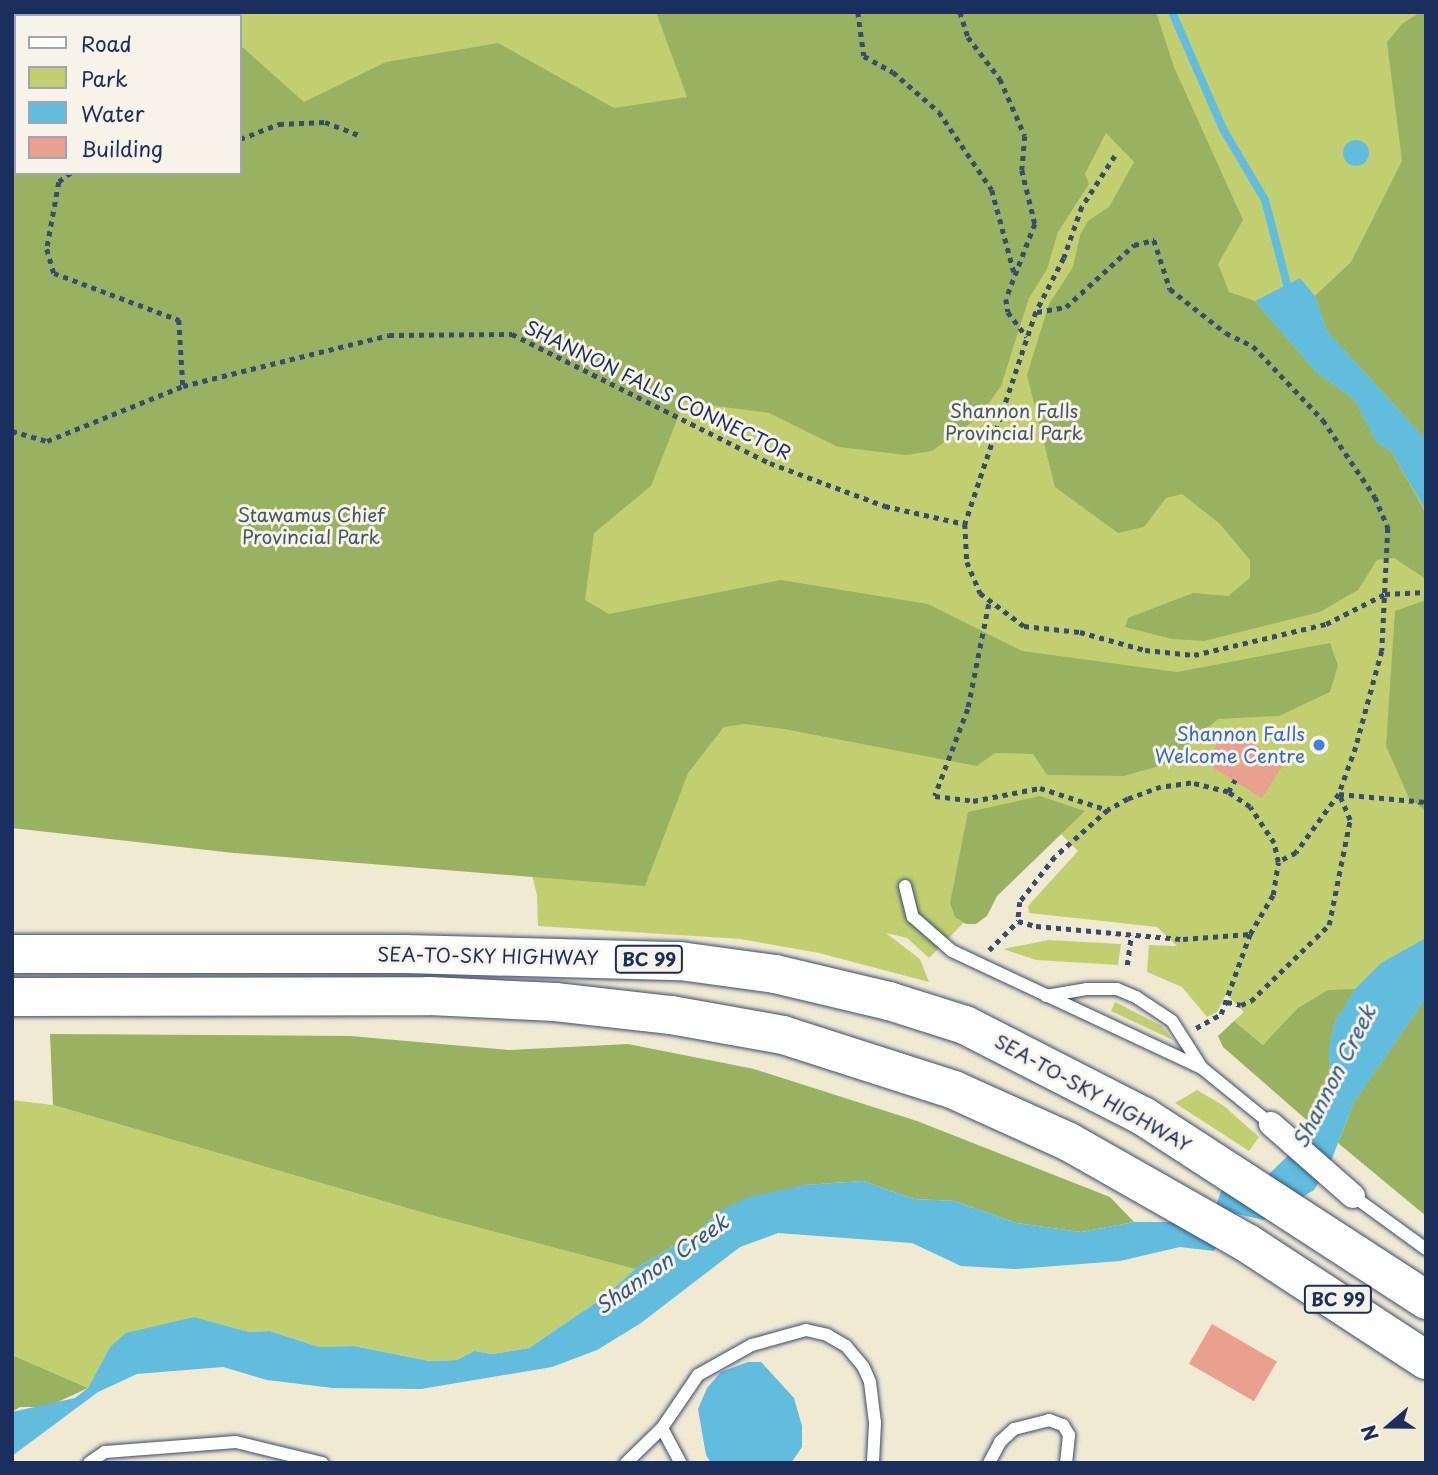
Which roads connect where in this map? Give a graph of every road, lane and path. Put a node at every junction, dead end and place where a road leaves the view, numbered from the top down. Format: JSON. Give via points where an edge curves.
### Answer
{"nodes":[{"id":1,"x":858,"y":12,"type":"edge"},
{"id":2,"x":960,"y":12,"type":"edge"},
{"id":3,"x":359,"y":135,"type":"dead end"},
{"id":4,"x":242,"y":137,"type":"edge"},
{"id":5,"x":1115,"y":156,"type":"dead end"},
{"id":6,"x":68,"y":175,"type":"edge"},
{"id":7,"x":1014,"y":273,"type":"junction"},
{"id":8,"x":1036,"y":312,"type":"junction"},
{"id":9,"x":1027,"y":337,"type":"junction"},
{"id":10,"x":183,"y":386,"type":"junction"},
{"id":11,"x":12,"y":431,"type":"edge"},
{"id":12,"x":965,"y":524,"type":"junction"},
{"id":13,"x":1426,"y":592,"type":"edge"},
{"id":14,"x":1385,"y":594,"type":"junction"},
{"id":15,"x":989,"y":604,"type":"junction"},
{"id":16,"x":1235,"y":780,"type":"dead end"},
{"id":17,"x":1227,"y":792,"type":"junction"},
{"id":18,"x":1339,"y":794,"type":"junction"},
{"id":19,"x":1426,"y":802,"type":"edge"},
{"id":20,"x":1108,"y":810,"type":"junction"},
{"id":21,"x":1278,"y":862,"type":"junction"},
{"id":22,"x":905,"y":886,"type":"dead end"},
{"id":23,"x":1018,"y":921,"type":"junction"},
{"id":24,"x":1250,"y":934,"type":"junction"},
{"id":25,"x":1131,"y":935,"type":"junction"},
{"id":26,"x":12,"y":954,"type":"edge"},
{"id":27,"x":977,"y":963,"type":"junction"},
{"id":28,"x":1127,"y":965,"type":"dead end"},
{"id":29,"x":1046,"y":996,"type":"junction"},
{"id":30,"x":12,"y":997,"type":"edge"},
{"id":31,"x":1227,"y":1002,"type":"junction"},
{"id":32,"x":1184,"y":1034,"type":"junction"},
{"id":33,"x":1202,"y":1068,"type":"junction"},
{"id":34,"x":1271,"y":1124,"type":"joint"},
{"id":35,"x":1353,"y":1196,"type":"joint"},
{"id":36,"x":1426,"y":1249,"type":"edge"},
{"id":37,"x":1426,"y":1300,"type":"edge"},
{"id":38,"x":1426,"y":1360,"type":"edge"},
{"id":39,"x":662,"y":1429,"type":"junction"},
{"id":40,"x":89,"y":1463,"type":"edge"},
{"id":41,"x":322,"y":1463,"type":"edge"},
{"id":42,"x":626,"y":1463,"type":"edge"},
{"id":43,"x":681,"y":1463,"type":"edge"},
{"id":44,"x":873,"y":1463,"type":"edge"},
{"id":45,"x":989,"y":1463,"type":"edge"},
{"id":46,"x":1066,"y":1463,"type":"edge"}],
"edges":[{"from":1,"to":7,"type":"path","via":[[864,56],[893,72],[939,112],[992,190]]},
{"from":2,"to":7,"type":"path","via":[[968,37],[1000,79],[1025,136],[1022,170],[1035,224]]},
{"from":3,"to":4,"type":"path","via":[[325,122],[279,124]]},
{"from":5,"to":8,"type":"path","via":[[1082,207],[1064,258]]},
{"from":6,"to":10,"type":"path","via":[[59,182],[47,249],[54,273],[179,320]]},
{"from":7,"to":9,"type":"path","via":[[1006,299],[1008,312]]},
{"from":8,"to":9,"type":"path"},
{"from":8,"to":14,"type":"path","via":[[1066,307],[1134,245],[1154,240],[1170,289],[1226,333],[1253,346],[1349,454],[1388,528]]},
{"from":9,"to":12,"type":"path"},
{"from":10,"to":11,"type":"path","name":"SHANNON FALLS CONNECTOR","via":[[47,441]]},
{"from":10,"to":12,"type":"path","name":"SHANNON FALLS CONNECTOR","via":[[388,335],[512,334],[770,463],[886,506]]},
{"from":12,"to":15,"type":"path","via":[[967,562]]},
{"from":13,"to":14,"type":"path"},
{"from":14,"to":15,"type":"path","via":[[1326,624],[1194,654],[1145,650],[1080,632],[1024,626]]},
{"from":14,"to":18,"type":"path","via":[[1382,651]]},
{"from":15,"to":20,"type":"path","via":[[968,709],[935,796],[973,801],[1040,788]]},
{"from":16,"to":17,"type":"path"},
{"from":17,"to":20,"type":"path","via":[[1178,783]]},
{"from":17,"to":21,"type":"path","via":[[1266,826]]},
{"from":18,"to":19,"type":"path"},
{"from":18,"to":21,"type":"path","via":[[1296,853]]},
{"from":18,"to":31,"type":"path","via":[[1350,820],[1329,925],[1251,1001],[1241,1005]]},
{"from":20,"to":23,"type":"path","via":[[1055,857],[1020,902]]},
{"from":21,"to":24,"type":"path","via":[[1273,895]]},
{"from":22,"to":27,"type":"lane","via":[[914,917],[923,929]]},
{"from":23,"to":25,"type":"path"},
{"from":23,"to":27,"type":"path"},
{"from":24,"to":25,"type":"path","via":[[1207,940]]},
{"from":24,"to":31,"type":"path"},
{"from":25,"to":28,"type":"path"},
{"from":26,"to":37,"type":"highway","name":"SEA-TO-SKY HIGHWAY","number":"BC 99","via":[[680,961],[775,974],[889,1001],[965,1025],[1132,1110]]},
{"from":27,"to":29,"type":"lane"},
{"from":29,"to":32,"type":"lane","via":[[1065,990],[1117,989],[1154,1007]]},
{"from":29,"to":33,"type":"lane"},
{"from":30,"to":38,"type":"highway","number":"BC 99","via":[[429,996],[555,1002],[783,1035],[954,1090],[1069,1142],[1247,1243]]},
{"from":31,"to":32,"type":"path","via":[[1221,1014]]},
{"from":32,"to":33,"type":"lane"},
{"from":33,"to":34,"type":"lane"},
{"from":34,"to":35,"type":"street"},
{"from":35,"to":36,"type":"lane"},
{"from":39,"to":42,"type":"lane"},
{"from":39,"to":43,"type":"lane"},
{"from":39,"to":44,"type":"lane","via":[[698,1375],[752,1345],[806,1330],[845,1346],[863,1366],[870,1382],[875,1423]]},
{"from":40,"to":41,"type":"lane","via":[[105,1452],[236,1441]]},
{"from":45,"to":46,"type":"lane","via":[[1000,1442],[1014,1429],[1049,1420],[1063,1425],[1069,1435]]}]}
